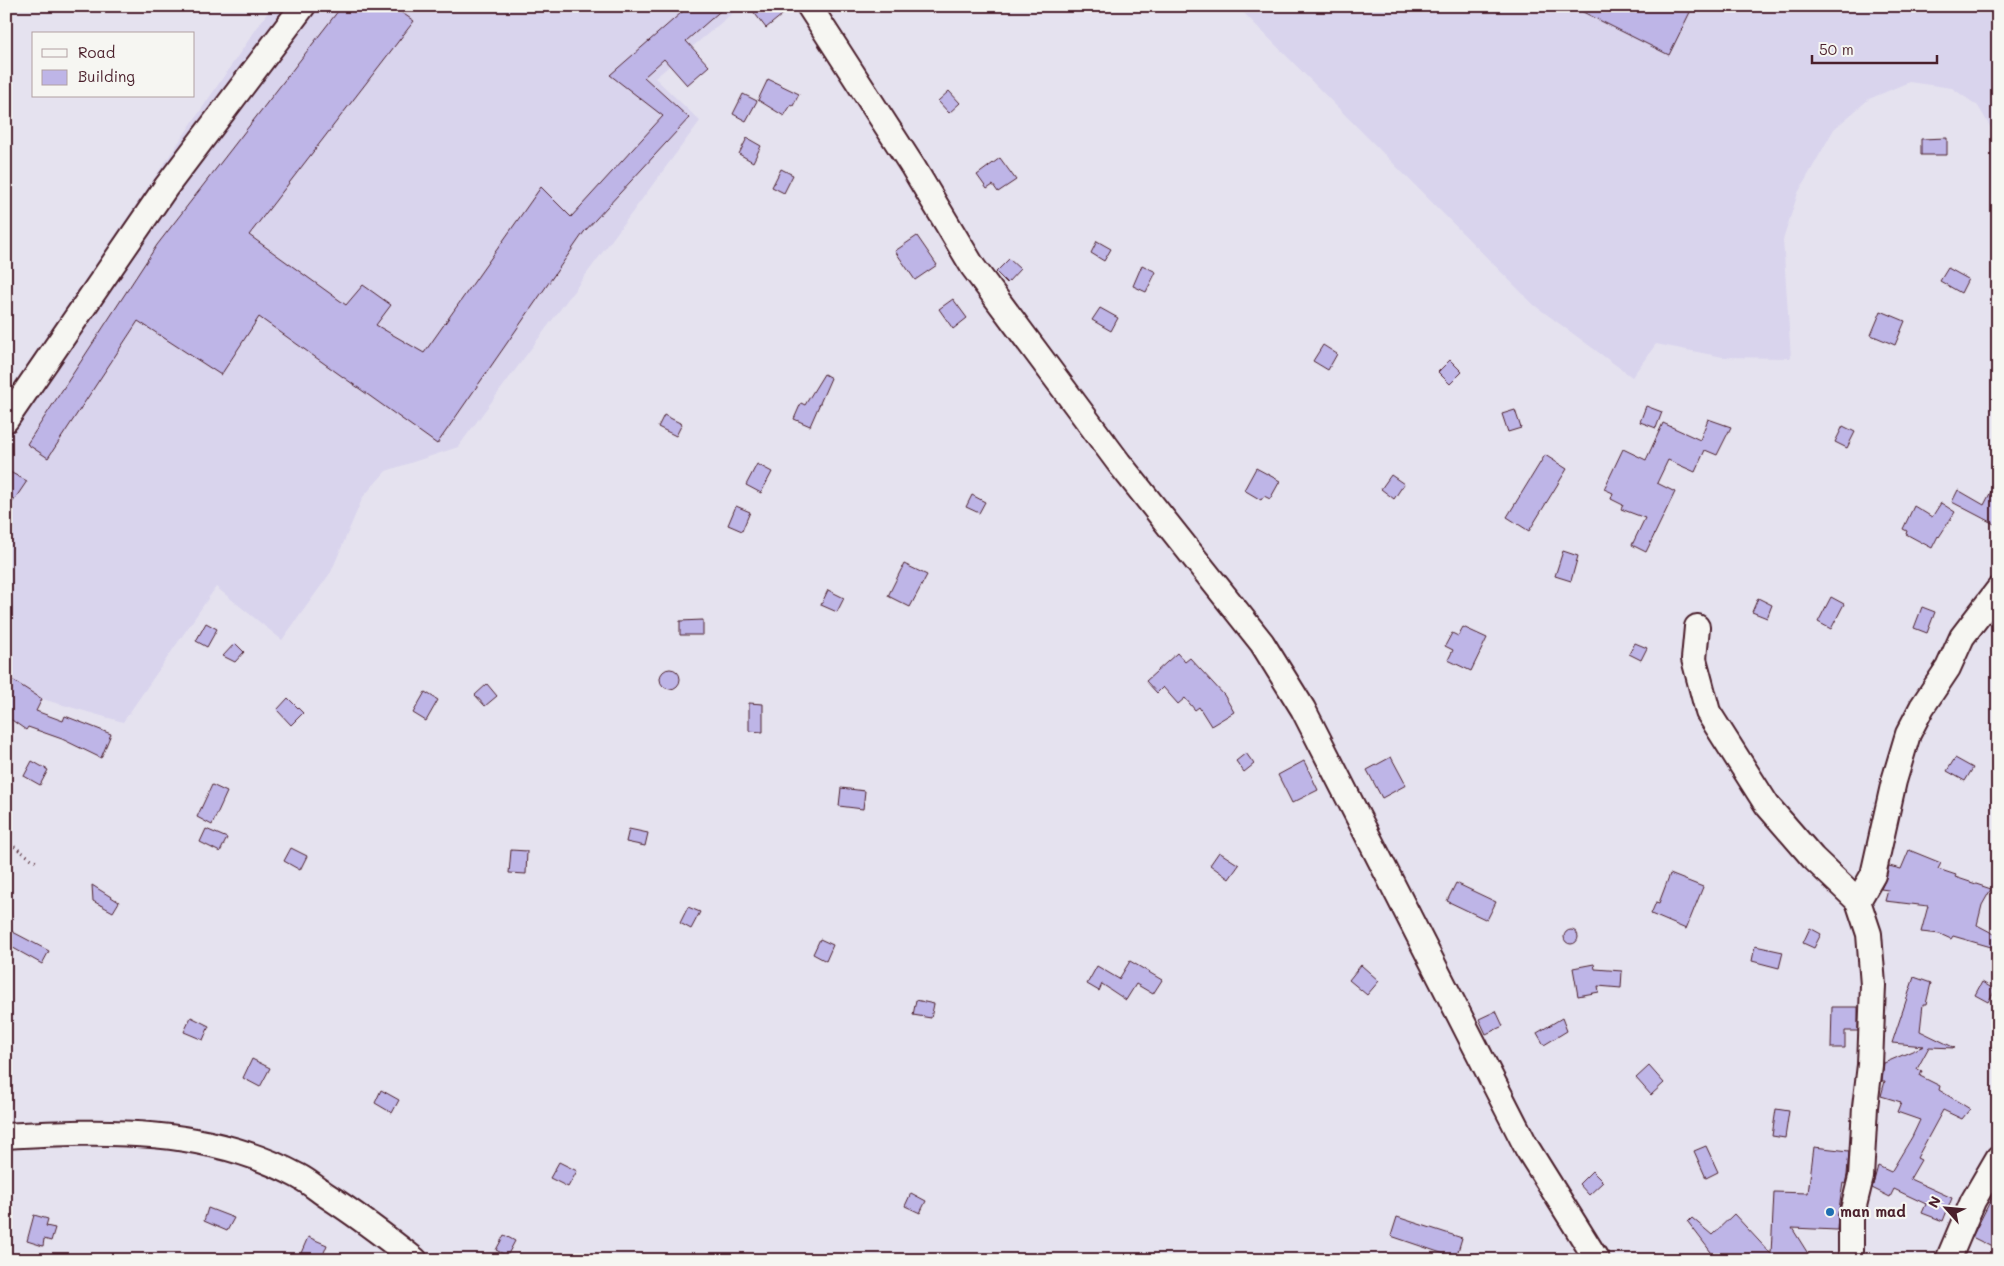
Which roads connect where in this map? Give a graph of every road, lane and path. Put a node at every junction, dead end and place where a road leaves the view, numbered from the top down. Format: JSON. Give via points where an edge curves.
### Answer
{"nodes":[{"id":1,"x":303,"y":6,"type":"edge"},
{"id":2,"x":808,"y":6,"type":"edge"},
{"id":3,"x":6,"y":420,"type":"edge"},
{"id":4,"x":1998,"y":590,"type":"edge"},
{"id":5,"x":1697,"y":628,"type":"dead end"},
{"id":6,"x":6,"y":841,"type":"edge"},
{"id":7,"x":36,"y":862,"type":"dead end"},
{"id":8,"x":1858,"y":901,"type":"junction"},
{"id":9,"x":6,"y":1136,"type":"edge"},
{"id":10,"x":1998,"y":1158,"type":"edge"},
{"id":11,"x":415,"y":1260,"type":"edge"},
{"id":12,"x":1597,"y":1260,"type":"edge"},
{"id":13,"x":1851,"y":1260,"type":"edge"},
{"id":14,"x":1948,"y":1260,"type":"edge"}],
"edges":[{"from":1,"to":3,"type":"street","via":[[166,187]]},
{"from":2,"to":12,"type":"street","via":[[913,167],[973,267],[1118,462],[1262,643],[1303,709],[1527,1148]]},
{"from":4,"to":8,"type":"street","via":[[1962,637],[1948,668],[1908,734],[1873,875]]},
{"from":5,"to":8,"type":"street","via":[[1694,659],[1713,721],[1767,804],[1814,858]]},
{"from":6,"to":7,"type":"path"},
{"from":8,"to":13,"type":"street","via":[[1869,934],[1873,985],[1870,1065],[1861,1177],[1851,1218]]},
{"from":9,"to":11,"type":"street","via":[[95,1132],[160,1134],[256,1157],[298,1176],[361,1218]]},
{"from":10,"to":14,"type":"street","via":[[1973,1200]]}]}
